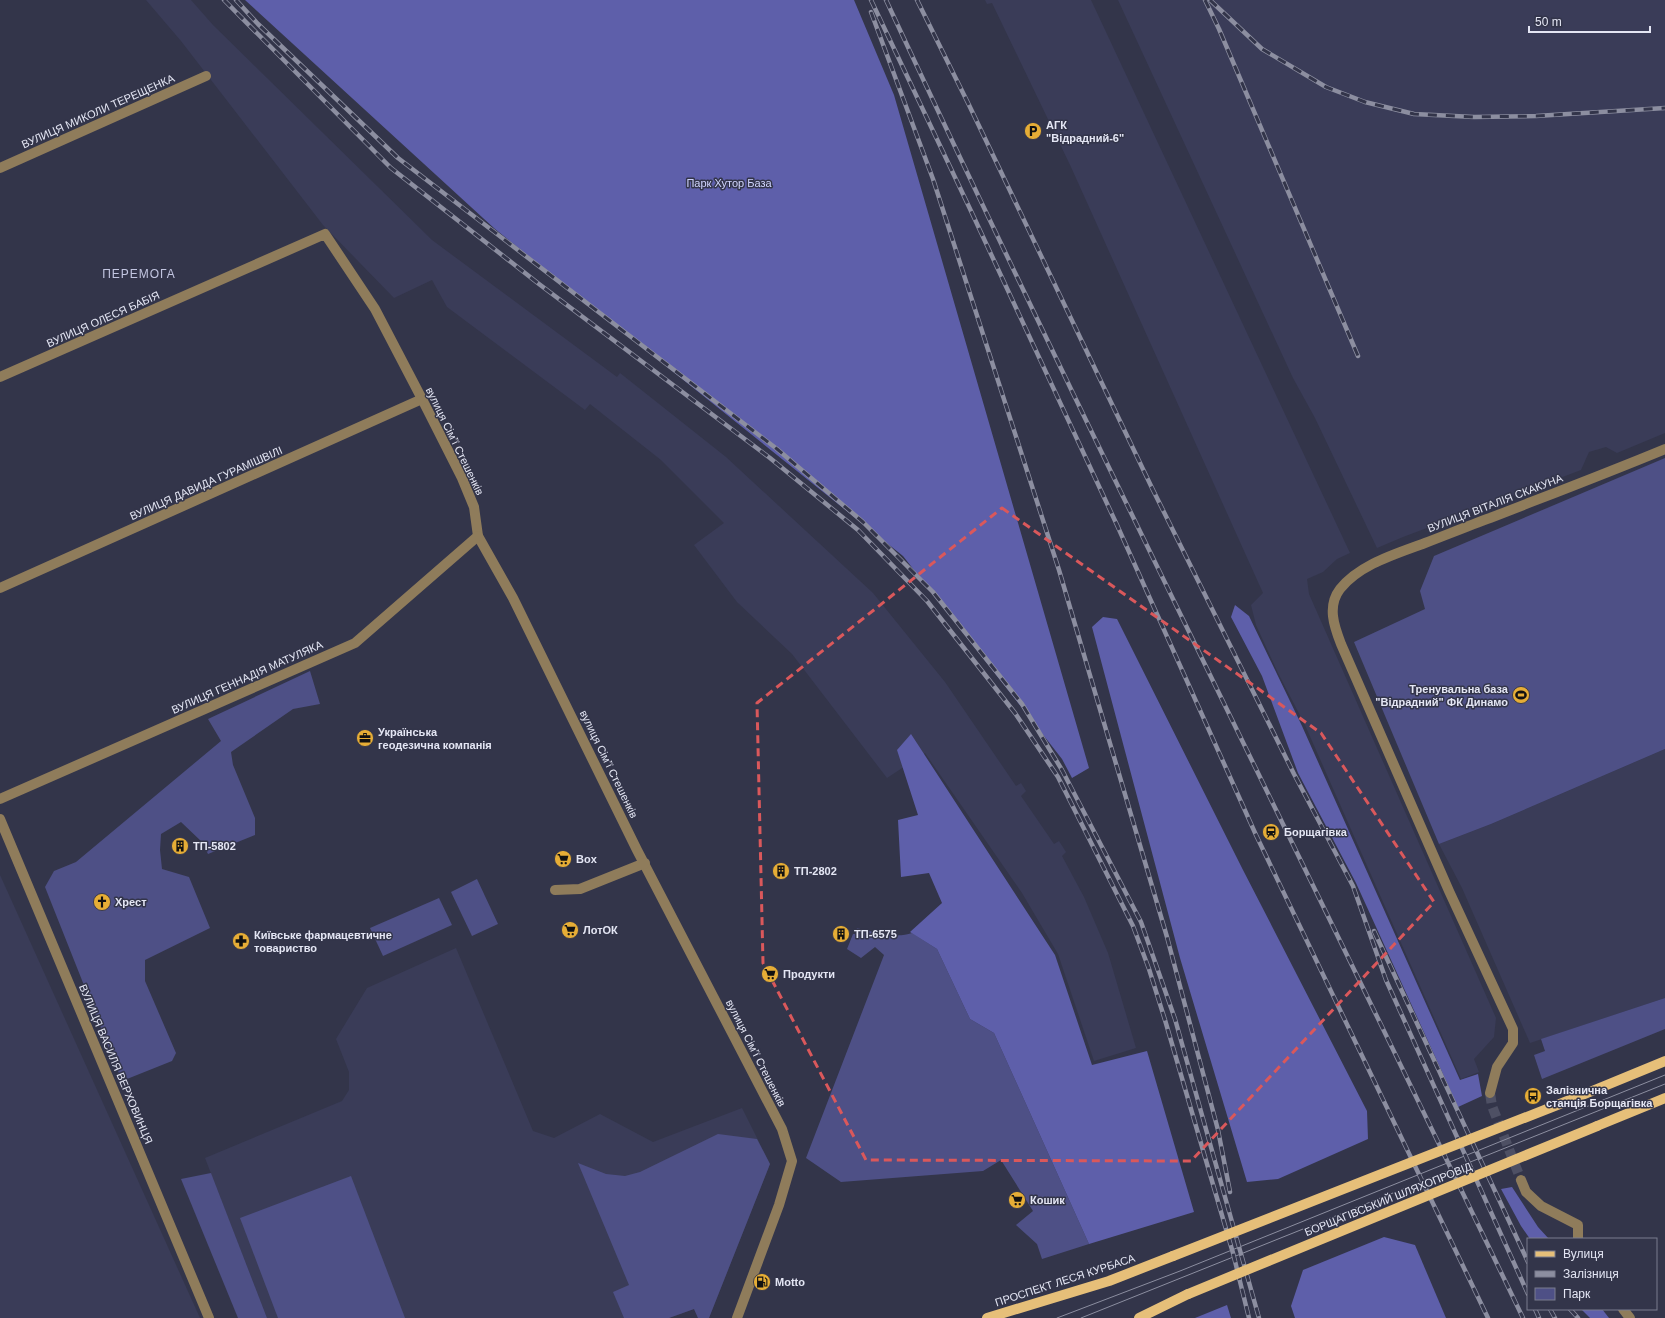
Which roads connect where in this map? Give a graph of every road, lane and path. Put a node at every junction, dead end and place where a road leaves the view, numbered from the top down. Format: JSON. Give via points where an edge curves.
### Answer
{"nodes":[{"id":1,"x":206,"y":76,"type":"dead end"},
{"id":2,"x":0,"y":168,"type":"edge"},
{"id":3,"x":324,"y":234,"type":"joint"},
{"id":4,"x":0,"y":377,"type":"edge"},
{"id":5,"x":422,"y":399,"type":"junction"},
{"id":6,"x":1665,"y":449,"type":"edge"},
{"id":7,"x":478,"y":536,"type":"junction"},
{"id":8,"x":0,"y":588,"type":"edge"},
{"id":9,"x":0,"y":799,"type":"edge"},
{"id":10,"x":0,"y":819,"type":"edge"},
{"id":11,"x":645,"y":863,"type":"junction"},
{"id":12,"x":555,"y":890,"type":"dead end"},
{"id":13,"x":1665,"y":1061,"type":"edge"},
{"id":14,"x":1490,"y":1093,"type":"tunnel mouth"},
{"id":15,"x":1665,"y":1098,"type":"edge"},
{"id":16,"x":1521,"y":1180,"type":"tunnel mouth"},
{"id":17,"x":1578,"y":1238,"type":"edge"},
{"id":18,"x":1624,"y":1310,"type":"edge"},
{"id":19,"x":209,"y":1318,"type":"edge"},
{"id":20,"x":737,"y":1318,"type":"edge"},
{"id":21,"x":988,"y":1318,"type":"edge"},
{"id":22,"x":1139,"y":1318,"type":"edge"},
{"id":23,"x":1630,"y":1318,"type":"edge"}],
"edges":[{"from":1,"to":2,"type":"street","name":"ВУЛИЦЯ МИКОЛИ ТЕРЕЩЕНКА"},
{"from":3,"to":4,"type":"street","name":"ВУЛИЦЯ ОЛЕСЯ БАБІЯ"},
{"from":3,"to":5,"type":"street","name":"вулиця Сімʼї Стешенків","via":[[375,309]]},
{"from":5,"to":7,"type":"street","name":"вулиця Сімʼї Стешенків","via":[[474,507]]},
{"from":5,"to":8,"type":"street","name":"ВУЛИЦЯ ДАВИДА ГУРАМІШВІЛІ"},
{"from":6,"to":14,"type":"street","name":"ВУЛИЦЯ ВІТАЛІЯ СКАКУНА","via":[[1366,567],[1339,590],[1332,607],[1334,626],[1341,644],[1449,891],[1513,1029],[1514,1043],[1497,1067]]},
{"from":7,"to":9,"type":"street","name":"ВУЛИЦЯ ГЕННАДІЯ МАТУЛЯКА","via":[[355,643]]},
{"from":7,"to":11,"type":"street","name":"вулиця Сімʼї Стешенків","via":[[513,598]]},
{"from":10,"to":19,"type":"street","name":"ВУЛИЦЯ ВАСИЛЯ ВЕРХОВИНЦЯ"},
{"from":11,"to":12,"type":"street","via":[[580,889]]},
{"from":11,"to":20,"type":"street","name":"вулиця Сімʼї Стешенків","via":[[782,1129],[792,1161],[779,1205]]},
{"from":13,"to":21,"type":"main road","name":"ПРОСПЕКТ ЛЕСЯ КУРБАСА","bridge":true,"via":[[1108,1281]]},
{"from":15,"to":22,"type":"main road","name":"БОРЩАГІВСЬКИЙ ШЛЯХОПРОВІД","bridge":true,"via":[[1188,1294]]},
{"from":16,"to":17,"type":"street","via":[[1526,1192],[1541,1206],[1578,1225]]},
{"from":18,"to":23,"type":"street"}]}
